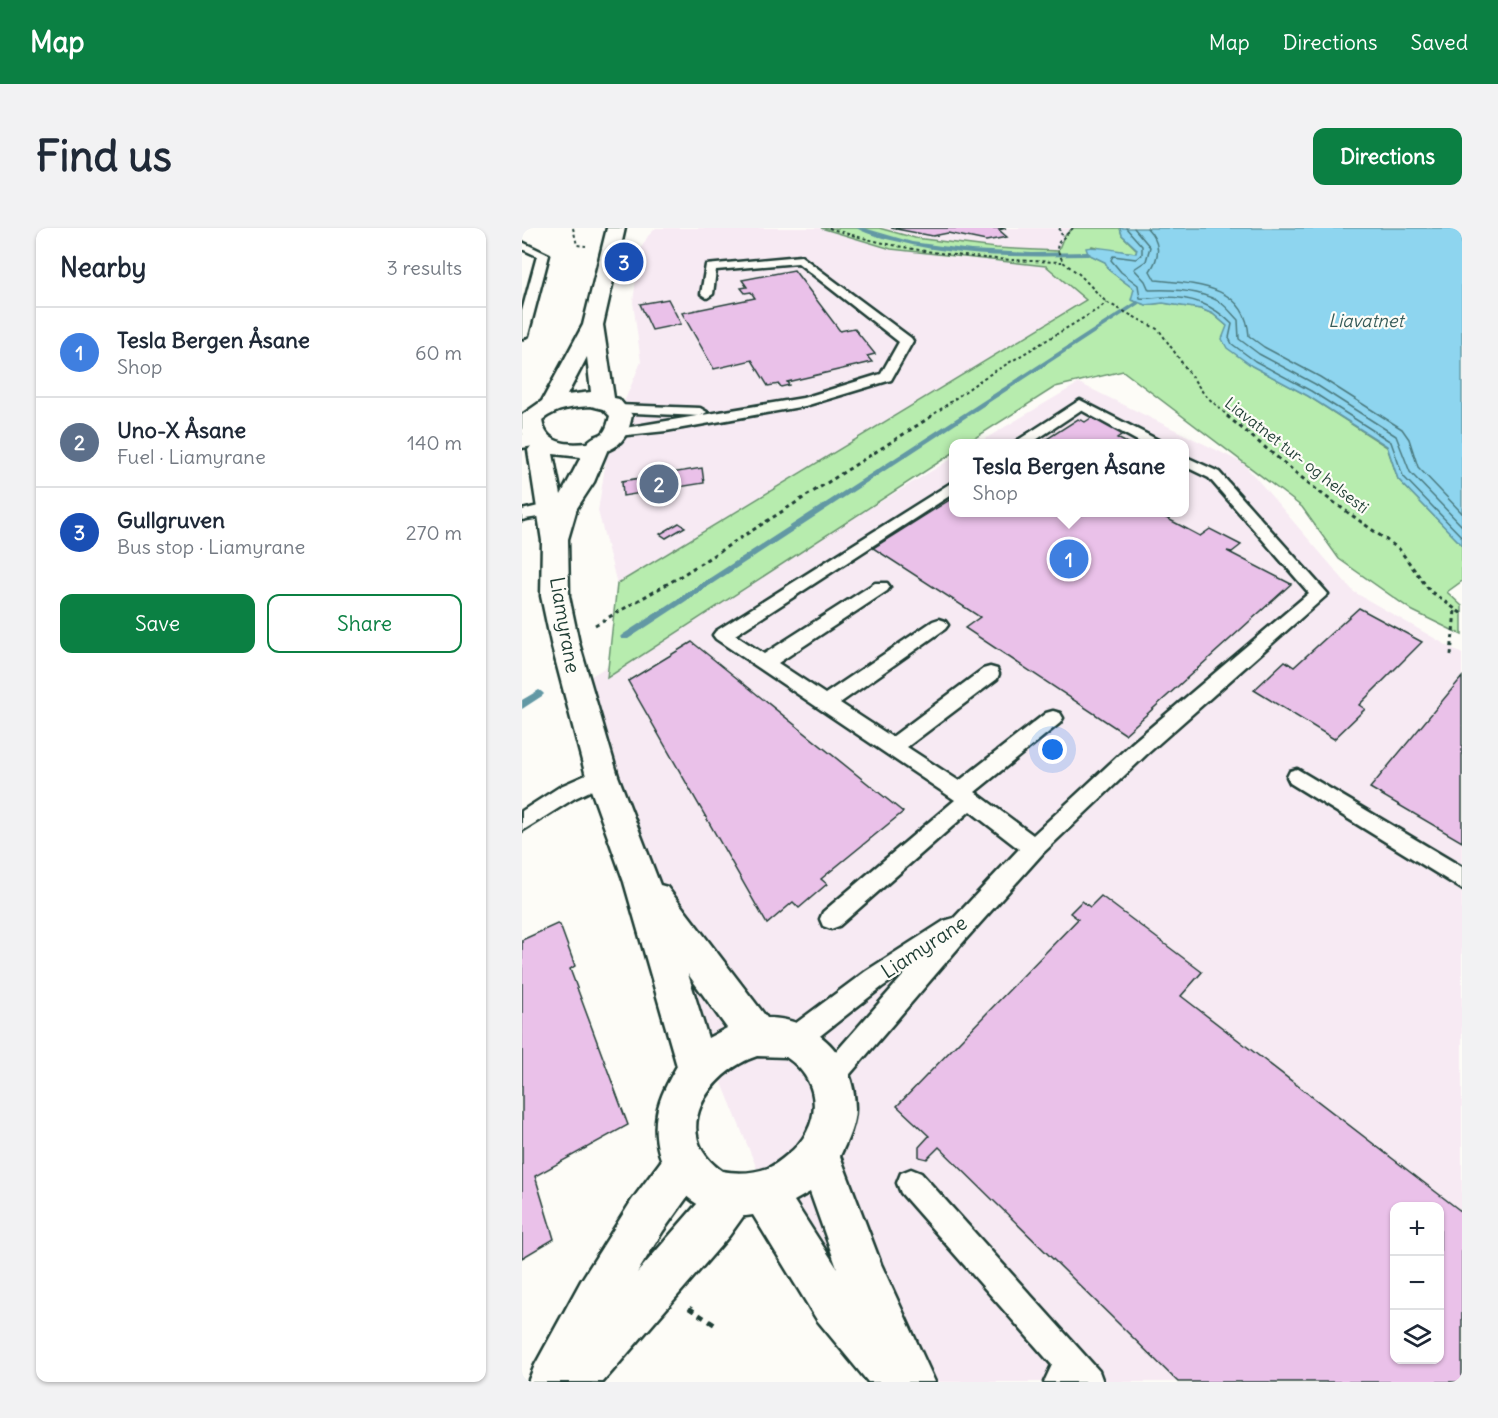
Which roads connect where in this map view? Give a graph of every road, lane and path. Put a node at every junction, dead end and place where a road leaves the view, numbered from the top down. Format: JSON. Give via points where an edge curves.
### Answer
{"nodes":[{"id":1,"x":573,"y":228,"type":"edge"},
{"id":2,"x":616,"y":228,"type":"edge"},
{"id":3,"x":829,"y":228,"type":"edge"},
{"id":4,"x":1060,"y":228,"type":"edge"},
{"id":5,"x":1073,"y":228,"type":"edge"},
{"id":6,"x":1064,"y":236,"type":"junction"},
{"id":7,"x":522,"y":245,"type":"edge"},
{"id":8,"x":588,"y":247,"type":"dead end"},
{"id":9,"x":1063,"y":262,"type":"junction"},
{"id":10,"x":707,"y":294,"type":"dead end"},
{"id":11,"x":1106,"y":302,"type":"junction"},
{"id":12,"x":593,"y":325,"type":"junction"},
{"id":13,"x":522,"y":335,"type":"edge"},
{"id":14,"x":610,"y":405,"type":"junction"},
{"id":15,"x":537,"y":411,"type":"edge"},
{"id":16,"x":749,"y":411,"type":"junction"},
{"id":17,"x":606,"y":438,"type":"junction"},
{"id":18,"x":1027,"y":439,"type":"edge"},
{"id":19,"x":1146,"y":439,"type":"edge"},
{"id":20,"x":529,"y":444,"type":"edge"},
{"id":21,"x":1189,"y":462,"type":"edge"},
{"id":22,"x":949,"y":489,"type":"edge"},
{"id":23,"x":558,"y":508,"type":"junction"},
{"id":24,"x":522,"y":515,"type":"edge"},
{"id":25,"x":881,"y":587,"type":"dead end"},
{"id":26,"x":1455,"y":610,"type":"junction"},
{"id":27,"x":1462,"y":614,"type":"edge"},
{"id":28,"x":595,"y":625,"type":"dead end"},
{"id":29,"x":939,"y":625,"type":"dead end"},
{"id":30,"x":1451,"y":655,"type":"dead end"},
{"id":31,"x":764,"y":663,"type":"junction"},
{"id":32,"x":990,"y":674,"type":"dead end"},
{"id":33,"x":826,"y":703,"type":"junction"},
{"id":34,"x":1053,"y":718,"type":"dead end"},
{"id":35,"x":893,"y":747,"type":"junction"},
{"id":36,"x":602,"y":776,"type":"junction"},
{"id":37,"x":1297,"y":777,"type":"dead end"},
{"id":38,"x":965,"y":795,"type":"junction"},
{"id":39,"x":522,"y":822,"type":"edge"},
{"id":40,"x":1034,"y":848,"type":"junction"},
{"id":41,"x":1462,"y":879,"type":"edge"},
{"id":42,"x":642,"y":882,"type":"junction"},
{"id":43,"x":972,"y":914,"type":"junction"},
{"id":44,"x":831,"y":919,"type":"dead end"},
{"id":45,"x":775,"y":1039,"type":"junction"},
{"id":46,"x":698,"y":1069,"type":"junction"},
{"id":47,"x":830,"y":1078,"type":"junction"},
{"id":48,"x":818,"y":1155,"type":"junction"},
{"id":49,"x":685,"y":1164,"type":"junction"},
{"id":50,"x":911,"y":1183,"type":"dead end"},
{"id":51,"x":748,"y":1194,"type":"junction"},
{"id":52,"x":1073,"y":1376,"type":"edge"},
{"id":53,"x":552,"y":1382,"type":"edge"},
{"id":54,"x":571,"y":1382,"type":"edge"},
{"id":55,"x":900,"y":1382,"type":"edge"},
{"id":56,"x":911,"y":1382,"type":"edge"}],
"edges":[{"from":1,"to":8,"type":"path","via":[[577,245]]},
{"from":2,"to":12,"type":"main road"},
{"from":3,"to":9,"type":"path","via":[[920,251],[1022,262]]},
{"from":4,"to":6,"type":"path"},
{"from":5,"to":6,"type":"path","name":"Liavatnet tur- og helsesti"},
{"from":6,"to":9,"type":"path","name":"Liavatnet tur- og helsesti","via":[[1058,243]]},
{"from":7,"to":13,"type":"lane","via":[[543,255]]},
{"from":9,"to":11,"type":"path","name":"Liavatnet tur- og helsesti"},
{"from":10,"to":16,"type":"lane","via":[[710,267],[801,259],[906,340],[886,377],[805,402]]},
{"from":11,"to":26,"type":"path","name":"Liavatnet tur- og helsesti","via":[[1159,330],[1195,383],[1225,415],[1310,485],[1399,549],[1432,594]]},
{"from":11,"to":28,"type":"path","via":[[676,579]]},
{"from":12,"to":14,"type":"main road"},
{"from":12,"to":15,"type":"main road"},
{"from":14,"to":15,"type":"main road","via":[[578,399]]},
{"from":14,"to":16,"type":"lane","via":[[687,412]]},
{"from":14,"to":17,"type":"main road","via":[[621,421]]},
{"from":15,"to":20,"type":"main road","via":[[523,427],[522,434]]},
{"from":16,"to":17,"type":"lane"},
{"from":17,"to":20,"type":"main road","via":[[569,452]]},
{"from":17,"to":23,"type":"main road","via":[[582,482]]},
{"from":18,"to":19,"type":"lane","via":[[1080,404]]},
{"from":20,"to":23,"type":"main road","name":"Liamyrane"},
{"from":21,"to":40,"type":"lane","via":[[1214,475],[1319,594],[1082,800]]},
{"from":22,"to":31,"type":"lane","via":[[722,635]]},
{"from":23,"to":24,"type":"lane"},
{"from":23,"to":36,"type":"main road","name":"Liamyrane","via":[[555,596]]},
{"from":25,"to":31,"type":"lane"},
{"from":26,"to":27,"type":"path","name":"Liavatnet tur- og helsesti"},
{"from":26,"to":30,"type":"path"},
{"from":29,"to":33,"type":"lane"},
{"from":31,"to":33,"type":"lane"},
{"from":32,"to":35,"type":"lane"},
{"from":33,"to":35,"type":"lane"},
{"from":34,"to":38,"type":"lane"},
{"from":35,"to":38,"type":"lane"},
{"from":36,"to":39,"type":"lane","via":[[568,792]]},
{"from":36,"to":42,"type":"main road","name":"Liamyrane"},
{"from":37,"to":41,"type":"lane"},
{"from":38,"to":40,"type":"lane"},
{"from":38,"to":44,"type":"lane"},
{"from":40,"to":43,"type":"lane"},
{"from":42,"to":45,"type":"main road","name":"Liamyrane"},
{"from":42,"to":46,"type":"main road","name":"Liamyrane"},
{"from":43,"to":45,"type":"lane","name":"Liamyrane"},
{"from":43,"to":47,"type":"lane","name":"Liamyrane"},
{"from":45,"to":46,"type":"main road","via":[[722,1049]]},
{"from":45,"to":47,"type":"main road","via":[[816,1055]]},
{"from":46,"to":49,"type":"main road","via":[[686,1087],[676,1116],[676,1136]]},
{"from":47,"to":48,"type":"main road","via":[[835,1096],[834,1116]]},
{"from":48,"to":51,"type":"main road","via":[[794,1179]]},
{"from":48,"to":56,"type":"main road","via":[[862,1274]]},
{"from":49,"to":51,"type":"main road","via":[[704,1185]]},
{"from":49,"to":53,"type":"main road","via":[[661,1193],[619,1260]]},
{"from":50,"to":52,"type":"lane"},
{"from":51,"to":54,"type":"main road","via":[[698,1240]]},
{"from":51,"to":55,"type":"main road","via":[[833,1304]]}]}
